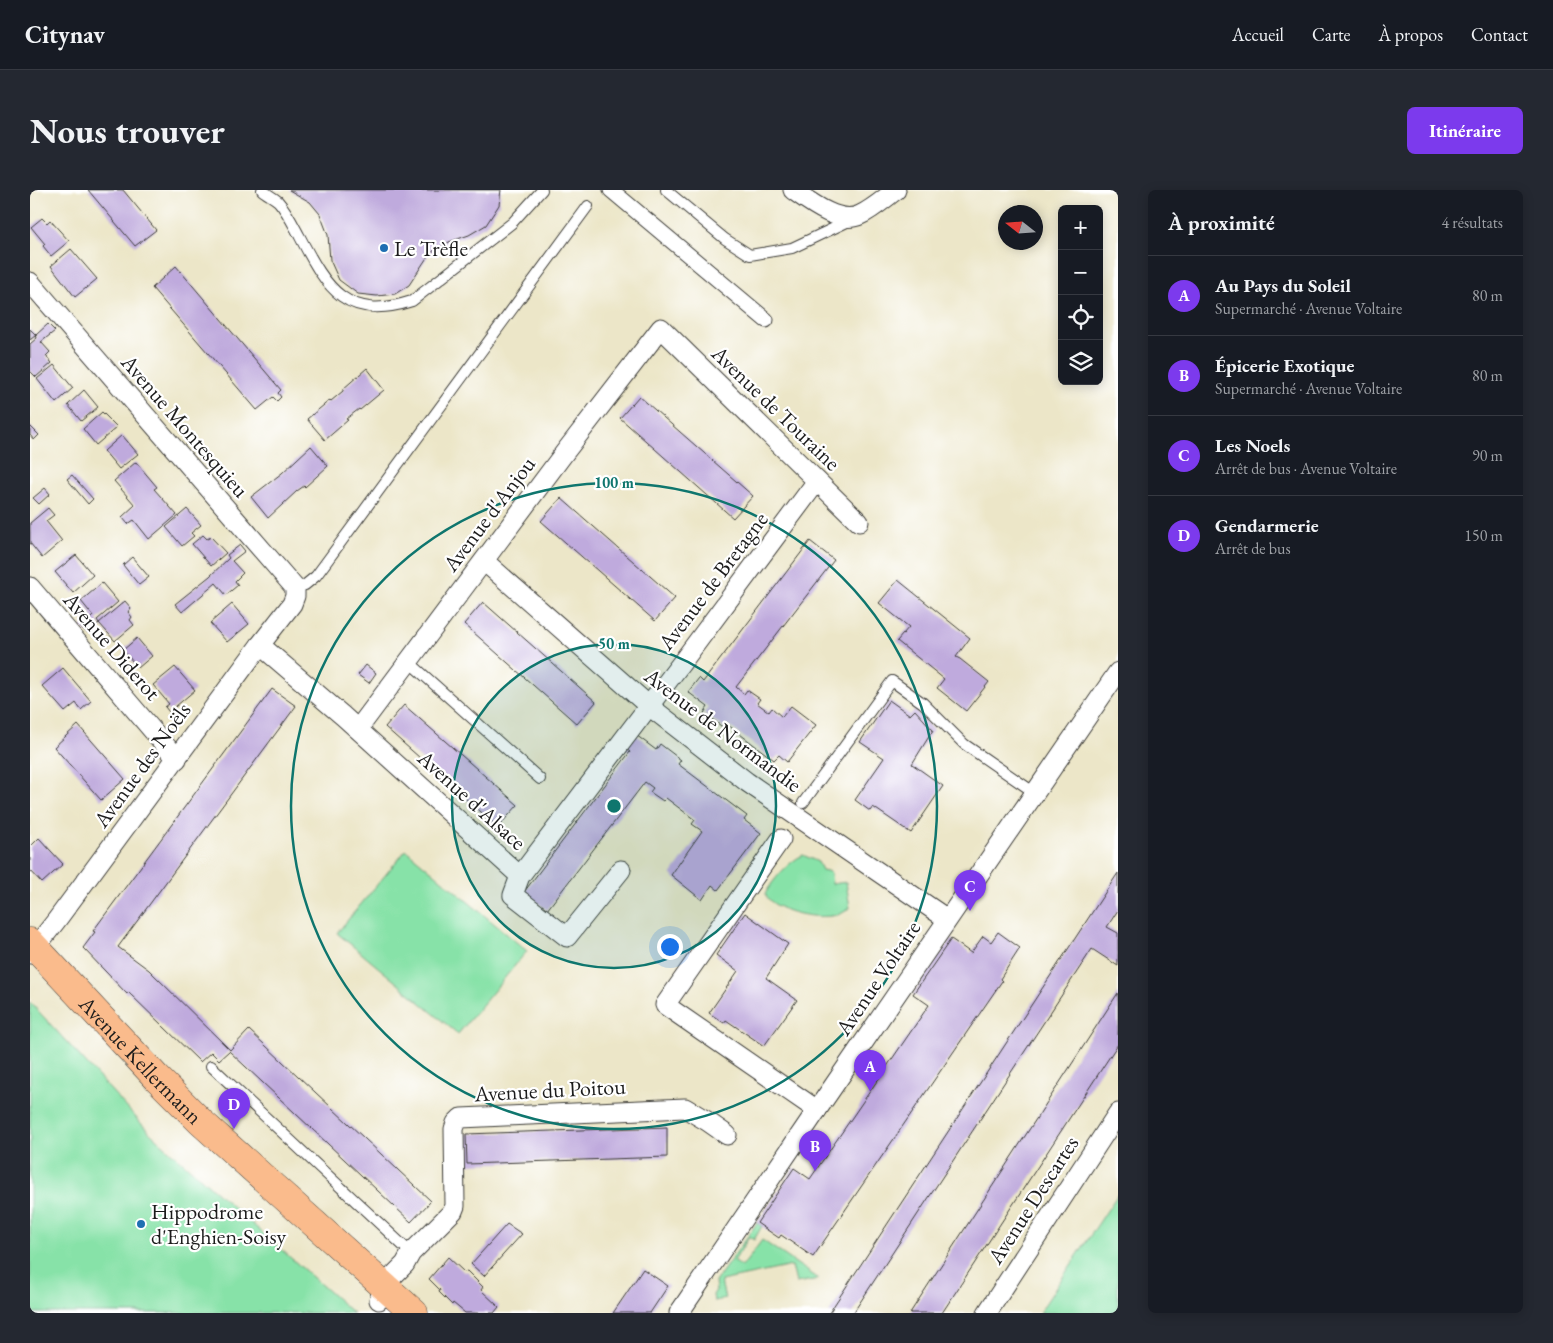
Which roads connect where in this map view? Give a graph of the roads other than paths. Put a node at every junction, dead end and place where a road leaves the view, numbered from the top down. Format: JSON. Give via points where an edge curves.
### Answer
{"nodes":[{"id":1,"x":262,"y":190,"type":"edge"},
{"id":2,"x":542,"y":190,"type":"edge"},
{"id":3,"x":611,"y":190,"type":"edge"},
{"id":4,"x":666,"y":190,"type":"edge"},
{"id":5,"x":793,"y":190,"type":"edge"},
{"id":6,"x":896,"y":190,"type":"edge"},
{"id":7,"x":588,"y":206,"type":"dead end"},
{"id":8,"x":859,"y":216,"type":"junction"},
{"id":9,"x":30,"y":282,"type":"edge"},
{"id":10,"x":766,"y":320,"type":"dead end"},
{"id":11,"x":661,"y":328,"type":"joint"},
{"id":12,"x":817,"y":481,"type":"junction"},
{"id":13,"x":859,"y":522,"type":"dead end"},
{"id":14,"x":484,"y":561,"type":"junction"},
{"id":15,"x":30,"y":588,"type":"edge"},
{"id":16,"x":294,"y":596,"type":"junction"},
{"id":17,"x":260,"y":645,"type":"junction"},
{"id":18,"x":408,"y":661,"type":"junction"},
{"id":19,"x":1118,"y":672,"type":"edge"},
{"id":20,"x":649,"y":706,"type":"junction"},
{"id":21,"x":358,"y":729,"type":"junction"},
{"id":22,"x":177,"y":758,"type":"junction"},
{"id":23,"x":540,"y":779,"type":"dead end"},
{"id":24,"x":1035,"y":793,"type":"junction"},
{"id":25,"x":804,"y":803,"type":"dead end"},
{"id":26,"x":781,"y":840,"type":"dead end"},
{"id":27,"x":621,"y":870,"type":"dead end"},
{"id":28,"x":520,"y":876,"type":"junction"},
{"id":29,"x":948,"y":919,"type":"junction"},
{"id":30,"x":31,"y":951,"type":"edge"},
{"id":31,"x":211,"y":1066,"type":"dead end"},
{"id":32,"x":817,"y":1110,"type":"junction"},
{"id":33,"x":1118,"y":1113,"type":"edge"},
{"id":34,"x":727,"y":1135,"type":"dead end"},
{"id":35,"x":411,"y":1253,"type":"junction"},
{"id":36,"x":385,"y":1299,"type":"edge"},
{"id":37,"x":414,"y":1313,"type":"edge"},
{"id":38,"x":679,"y":1313,"type":"edge"},
{"id":39,"x":987,"y":1313,"type":"edge"}],
"edges":[{"from":1,"to":2,"type":"lane","via":[[278,201],[328,285],[356,305],[376,308],[395,307],[412,301],[512,223]]},
{"from":3,"to":10,"type":"street"},
{"from":4,"to":8,"type":"lane","via":[[725,239],[750,255],[792,248]]},
{"from":5,"to":8,"type":"street","via":[[821,210],[839,217]]},
{"from":6,"to":8,"type":"street"},
{"from":7,"to":16,"type":"lane","via":[[316,576]]},
{"from":9,"to":16,"type":"street","name":"Avenue Montesquieu"},
{"from":11,"to":12,"type":"street","name":"Avenue de Touraine"},
{"from":11,"to":14,"type":"street","name":"Avenue d'Anjou"},
{"from":12,"to":13,"type":"street","name":"Avenue de Touraine"},
{"from":12,"to":20,"type":"street","name":"Avenue de Bretagne"},
{"from":14,"to":18,"type":"street","name":"Avenue d'Anjou"},
{"from":14,"to":20,"type":"street","name":"Avenue de Normandie"},
{"from":15,"to":22,"type":"street","name":"Avenue Diderot"},
{"from":16,"to":17,"type":"street","name":"Avenue des Noëls"},
{"from":17,"to":21,"type":"street","name":"Avenue d'Alsace"},
{"from":17,"to":22,"type":"street","name":"Avenue des Noëls"},
{"from":18,"to":21,"type":"street","name":"Avenue d'Anjou"},
{"from":18,"to":23,"type":"lane"},
{"from":19,"to":24,"type":"street","name":"Avenue Voltaire"},
{"from":20,"to":28,"type":"street","name":"Avenue de Bretagne"},
{"from":20,"to":29,"type":"street","name":"Avenue de Normandie","via":[[748,782]]},
{"from":21,"to":28,"type":"street","name":"Avenue d'Alsace"},
{"from":22,"to":30,"type":"street","name":"Avenue des Noëls"},
{"from":24,"to":25,"type":"lane","via":[[964,744],[922,703],[892,681]]},
{"from":24,"to":29,"type":"street","name":"Avenue Voltaire"},
{"from":26,"to":32,"type":"street","via":[[665,1005]]},
{"from":27,"to":28,"type":"street","name":"Avenue d'Alsace","via":[[567,937],[513,895]]},
{"from":29,"to":32,"type":"street","name":"Avenue Voltaire"},
{"from":30,"to":36,"type":"main road","name":"Avenue Kellermann","via":[[131,1071],[204,1143]]},
{"from":31,"to":35,"type":"lane"},
{"from":32,"to":38,"type":"street","name":"Avenue Voltaire"},
{"from":33,"to":39,"type":"street","name":"Avenue Descartes"},
{"from":34,"to":35,"type":"street","name":"Avenue du Poitou","via":[[684,1108],[461,1118],[454,1128],[455,1206]]},
{"from":35,"to":36,"type":"street","name":"Avenue du Poitou"},
{"from":36,"to":37,"type":"main road","name":"Avenue Kellermann"}]}
